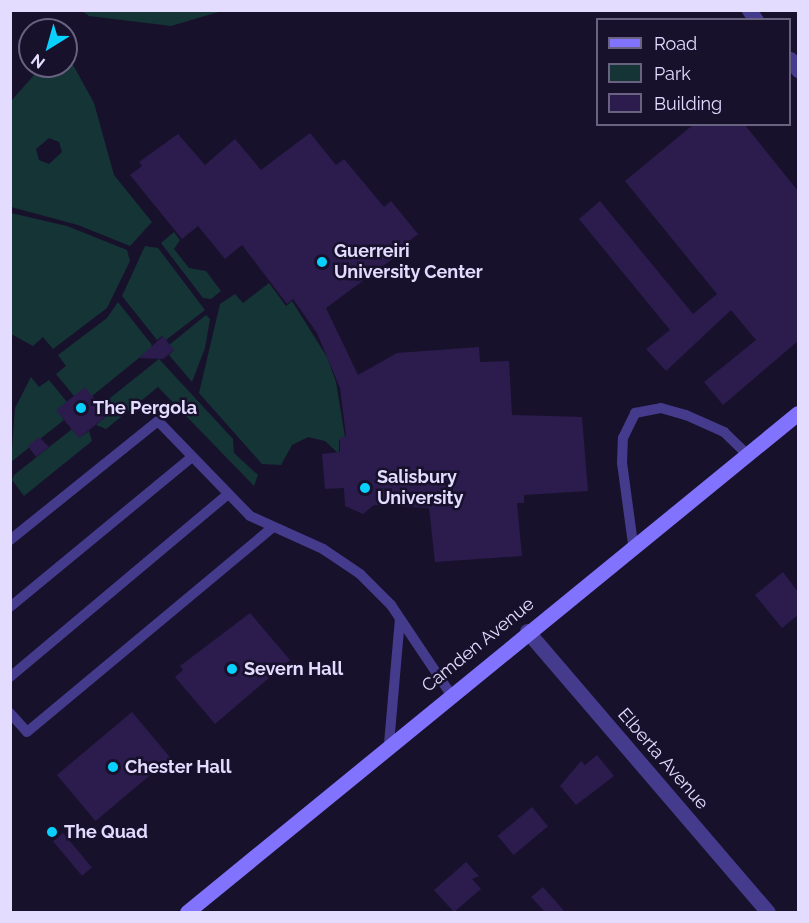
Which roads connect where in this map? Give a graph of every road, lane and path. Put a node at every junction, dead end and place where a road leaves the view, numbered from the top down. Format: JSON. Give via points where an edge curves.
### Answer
{"nodes":[{"id":1,"x":798,"y":413,"type":"edge"},
{"id":2,"x":746,"y":453,"type":"junction"},
{"id":3,"x":192,"y":457,"type":"junction"},
{"id":4,"x":228,"y":494,"type":"junction"},
{"id":5,"x":273,"y":527,"type":"junction"},
{"id":6,"x":10,"y":540,"type":"edge"},
{"id":7,"x":633,"y":544,"type":"junction"},
{"id":8,"x":10,"y":607,"type":"edge"},
{"id":9,"x":400,"y":619,"type":"junction"},
{"id":10,"x":527,"y":631,"type":"junction"},
{"id":11,"x":10,"y":677,"type":"edge"},
{"id":12,"x":450,"y":693,"type":"junction"},
{"id":13,"x":10,"y":713,"type":"edge"},
{"id":14,"x":389,"y":744,"type":"junction"},
{"id":15,"x":187,"y":912,"type":"edge"},
{"id":16,"x":768,"y":912,"type":"edge"}],
"edges":[{"from":1,"to":2,"type":"street","name":"Camden Avenue"},
{"from":2,"to":7,"type":"street","name":"Camden Avenue"},
{"from":2,"to":7,"type":"lane","via":[[724,432],[686,415],[660,408],[635,413],[623,438],[622,463]]},
{"from":3,"to":4,"type":"lane"},
{"from":3,"to":6,"type":"lane","via":[[158,421]]},
{"from":3,"to":8,"type":"lane"},
{"from":4,"to":5,"type":"lane","via":[[250,516]]},
{"from":4,"to":11,"type":"lane"},
{"from":5,"to":9,"type":"lane","via":[[323,549],[360,574]]},
{"from":5,"to":13,"type":"lane","via":[[27,732]]},
{"from":7,"to":10,"type":"street","name":"Camden Avenue"},
{"from":9,"to":12,"type":"lane"},
{"from":9,"to":14,"type":"lane"},
{"from":10,"to":12,"type":"street","name":"Camden Avenue"},
{"from":10,"to":16,"type":"street","name":"Elberta Avenue"},
{"from":12,"to":14,"type":"street","name":"Camden Avenue"},
{"from":14,"to":15,"type":"street","name":"Camden Avenue"}]}
